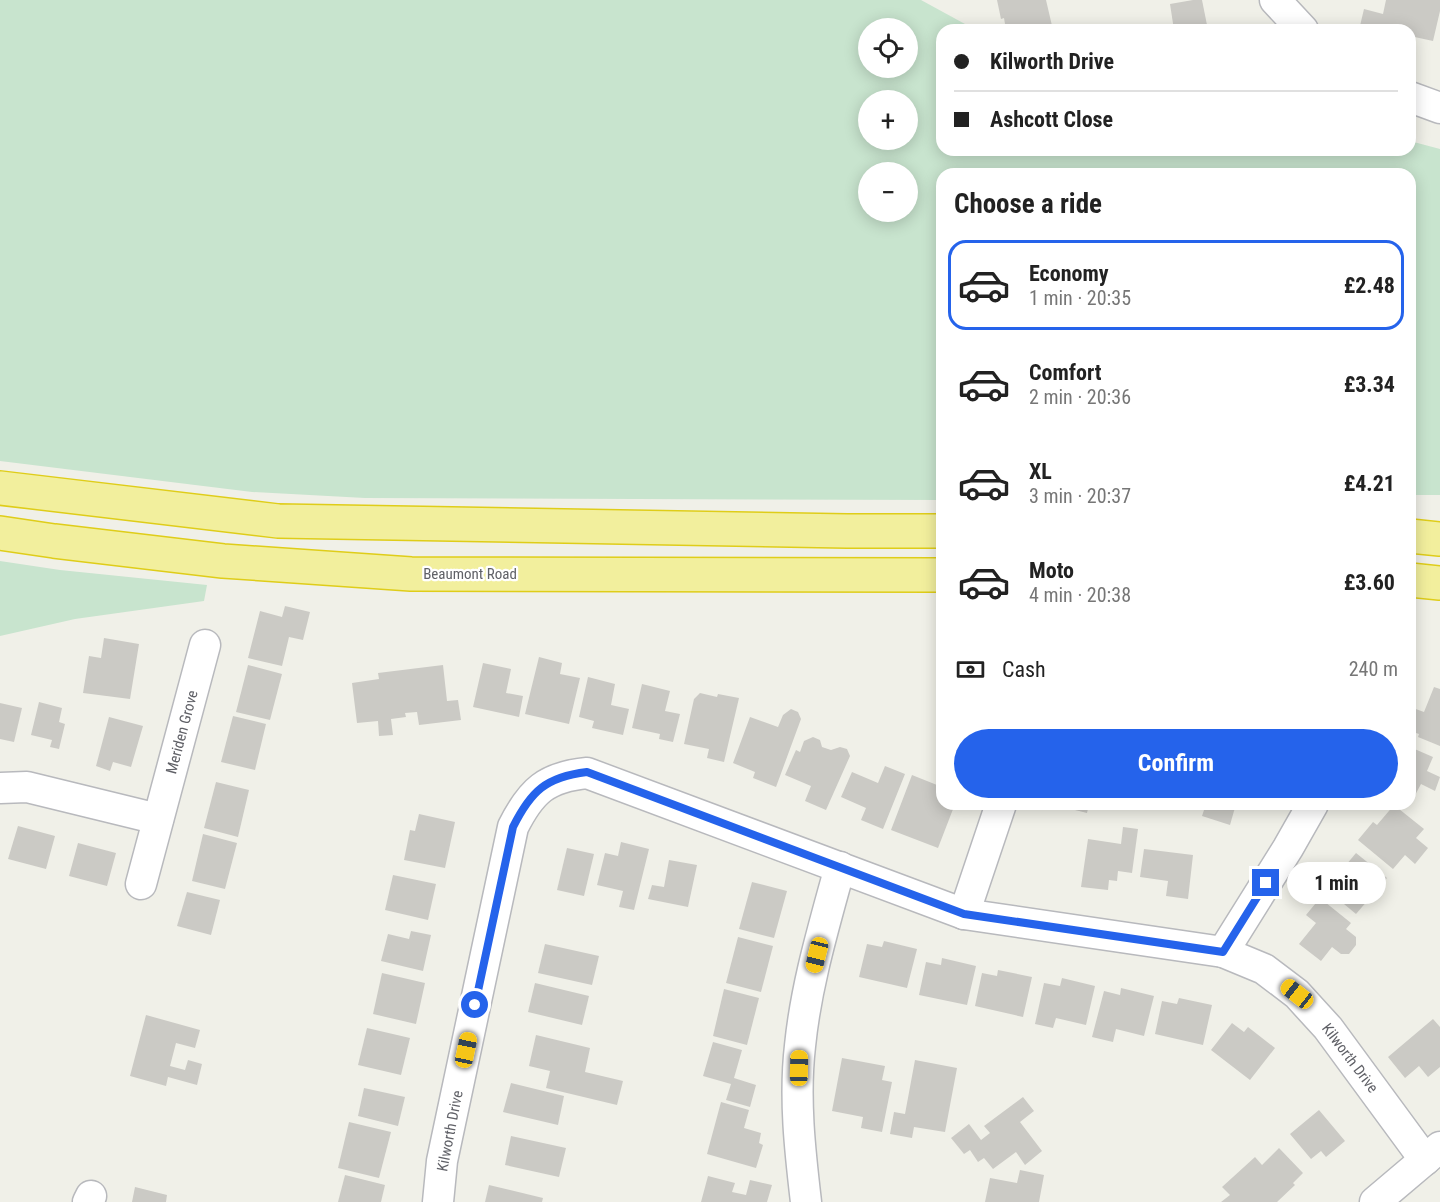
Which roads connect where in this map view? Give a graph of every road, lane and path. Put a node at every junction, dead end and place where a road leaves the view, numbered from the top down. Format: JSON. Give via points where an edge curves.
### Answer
{"nodes":[{"id":1,"x":1275,"y":0,"type":"edge"},
{"id":2,"x":1297,"y":24,"type":"edge"},
{"id":3,"x":1416,"y":99,"type":"edge"},
{"id":4,"x":1440,"y":108,"type":"edge"},
{"id":5,"x":0,"y":488,"type":"edge"},
{"id":6,"x":936,"y":531,"type":"edge"},
{"id":7,"x":0,"y":533,"type":"edge"},
{"id":8,"x":1416,"y":537,"type":"edge"},
{"id":9,"x":1440,"y":539,"type":"edge"},
{"id":10,"x":936,"y":575,"type":"edge"},
{"id":11,"x":1416,"y":581,"type":"edge"},
{"id":12,"x":1440,"y":583,"type":"edge"},
{"id":13,"x":193,"y":659,"type":"dead end"},
{"id":14,"x":0,"y":788,"type":"edge"},
{"id":15,"x":999,"y":810,"type":"edge"},
{"id":16,"x":1310,"y":810,"type":"edge"},
{"id":17,"x":158,"y":819,"type":"junction"},
{"id":18,"x":840,"y":867,"type":"junction"},
{"id":19,"x":141,"y":884,"type":"dead end"},
{"id":20,"x":964,"y":914,"type":"junction"},
{"id":21,"x":1223,"y":952,"type":"junction"},
{"id":22,"x":1432,"y":1153,"type":"edge"},
{"id":23,"x":438,"y":1202,"type":"edge"},
{"id":24,"x":806,"y":1202,"type":"edge"},
{"id":25,"x":1375,"y":1202,"type":"edge"}],
"edges":[{"from":1,"to":2,"type":"street"},
{"from":3,"to":4,"type":"street"},
{"from":5,"to":6,"type":"highway","via":[[278,522]]},
{"from":7,"to":10,"type":"highway","name":"Beaumont Road","via":[[223,561],[411,574]]},
{"from":8,"to":9,"type":"highway"},
{"from":11,"to":12,"type":"highway"},
{"from":13,"to":17,"type":"street","name":"Meriden Grove"},
{"from":14,"to":17,"type":"street","via":[[27,788]]},
{"from":15,"to":20,"type":"street"},
{"from":16,"to":21,"type":"street"},
{"from":17,"to":19,"type":"street","name":"Meriden Grove"},
{"from":18,"to":20,"type":"street","name":"Kilworth Drive"},
{"from":18,"to":23,"type":"street","name":"Kilworth Drive","via":[[587,772],[566,775],[543,786],[524,804],[513,827],[442,1161]]},
{"from":18,"to":24,"type":"street","via":[[811,977],[800,1047],[798,1132]]},
{"from":20,"to":21,"type":"street","name":"Kilworth Drive"},
{"from":21,"to":22,"type":"street","name":"Kilworth Drive","via":[[1264,969],[1297,994]]},
{"from":22,"to":25,"type":"street"}]}
